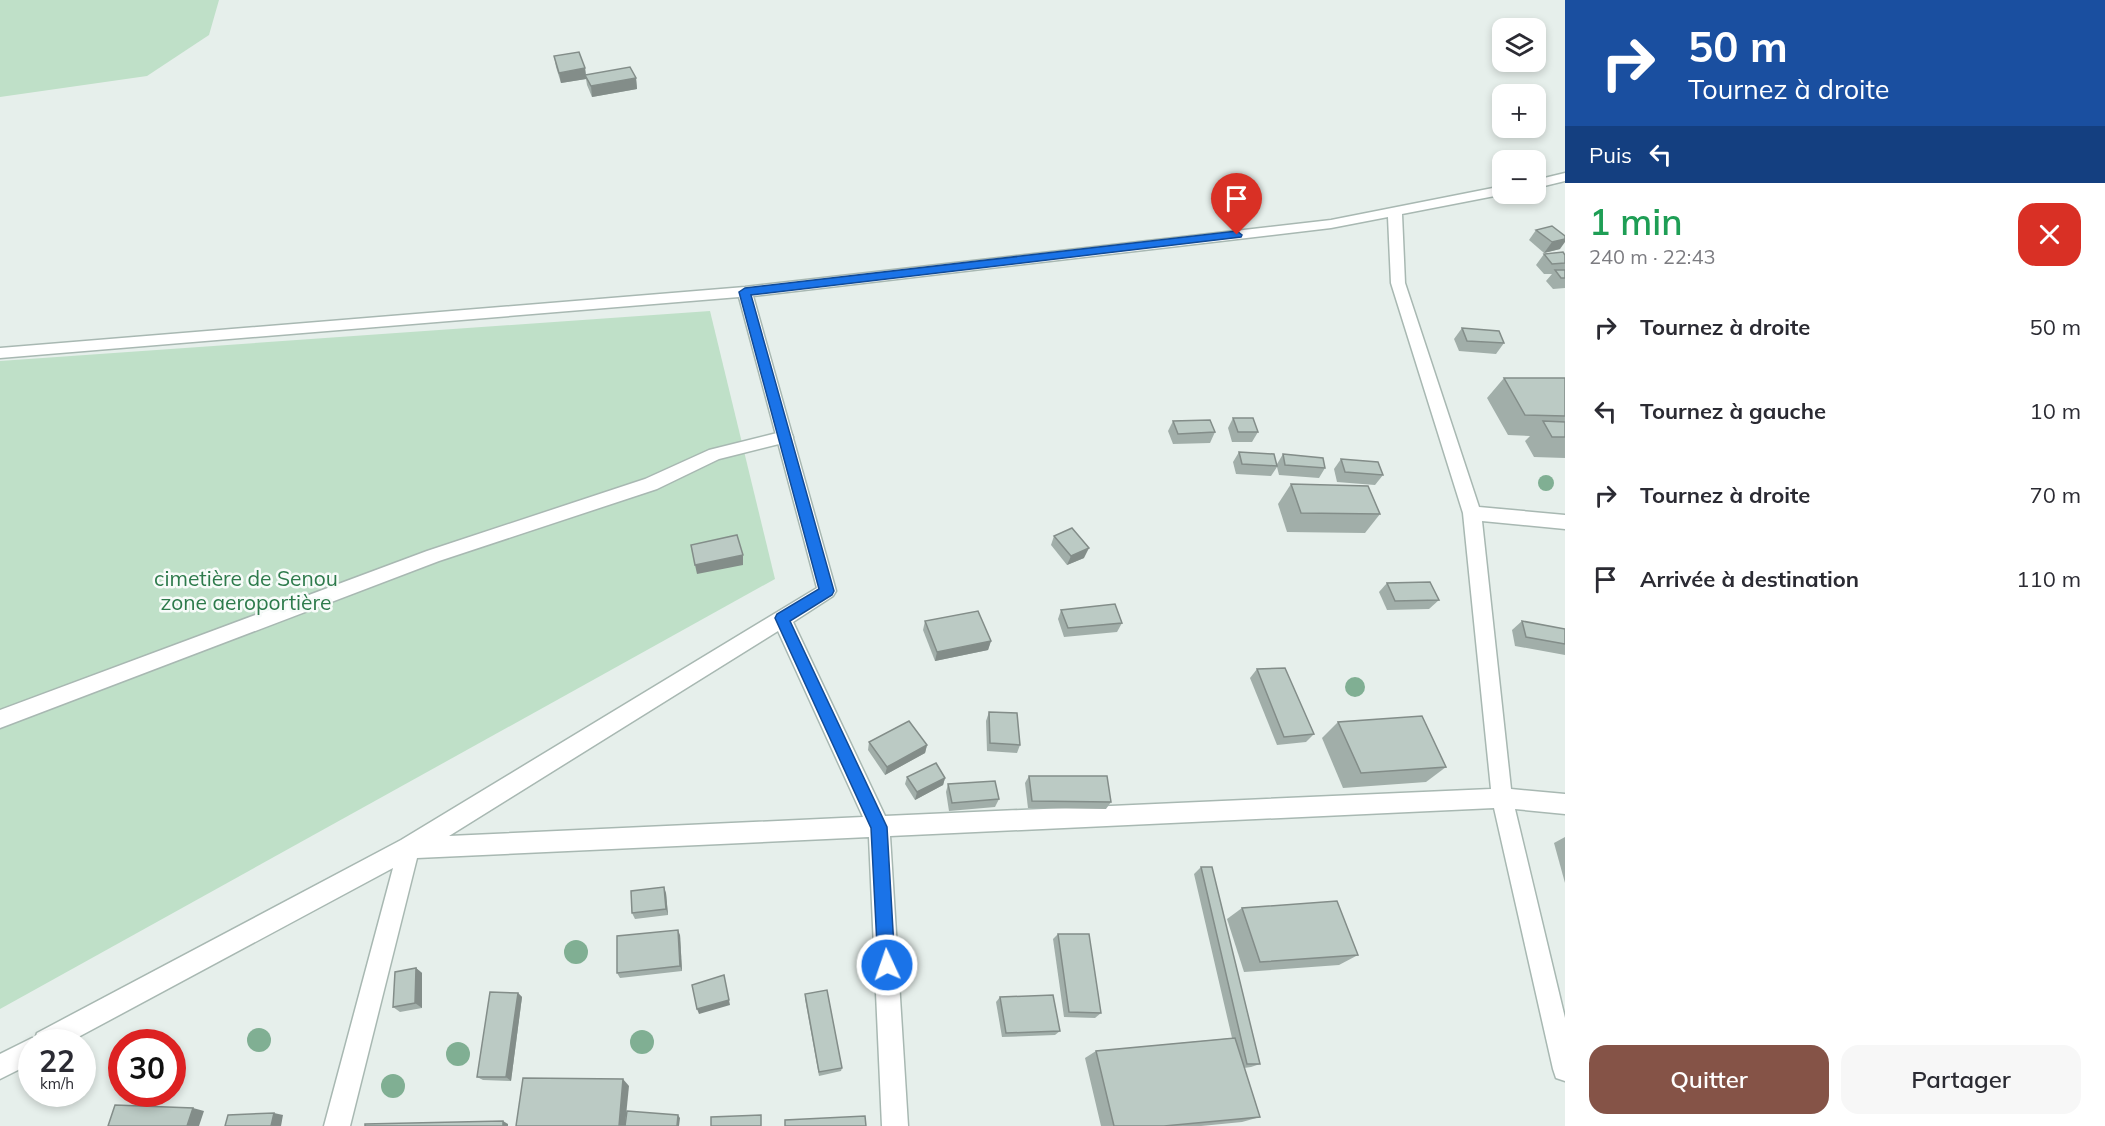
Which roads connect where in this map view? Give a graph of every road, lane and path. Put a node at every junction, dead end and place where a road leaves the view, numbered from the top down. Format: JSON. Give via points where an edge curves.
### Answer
{"nodes":[{"id":1,"x":1565,"y":177,"type":"edge"},
{"id":2,"x":1546,"y":182,"type":"edge"},
{"id":3,"x":1492,"y":192,"type":"edge"},
{"id":4,"x":1395,"y":211,"type":"junction"},
{"id":5,"x":745,"y":292,"type":"junction"},
{"id":6,"x":0,"y":352,"type":"edge"},
{"id":7,"x":785,"y":437,"type":"junction"},
{"id":8,"x":1472,"y":513,"type":"junction"},
{"id":9,"x":1565,"y":522,"type":"edge"},
{"id":10,"x":782,"y":618,"type":"junction"},
{"id":11,"x":0,"y":719,"type":"edge"},
{"id":12,"x":1502,"y":798,"type":"junction"},
{"id":13,"x":1565,"y":804,"type":"edge"},
{"id":14,"x":879,"y":827,"type":"junction"},
{"id":15,"x":409,"y":848,"type":"junction"},
{"id":16,"x":70,"y":1029,"type":"edge"},
{"id":17,"x":18,"y":1057,"type":"edge"},
{"id":18,"x":0,"y":1067,"type":"edge"},
{"id":19,"x":1565,"y":1069,"type":"edge"},
{"id":20,"x":337,"y":1126,"type":"edge"},
{"id":21,"x":895,"y":1126,"type":"edge"}],
"edges":[{"from":1,"to":2,"type":"street"},
{"from":3,"to":4,"type":"street"},
{"from":4,"to":5,"type":"street","via":[[1331,224]]},
{"from":4,"to":8,"type":"street","via":[[1398,283]]},
{"from":5,"to":6,"type":"street"},
{"from":5,"to":7,"type":"street"},
{"from":7,"to":10,"type":"street","via":[[827,591]]},
{"from":7,"to":11,"type":"street","via":[[715,454],[651,484],[433,556]]},
{"from":8,"to":9,"type":"street"},
{"from":8,"to":12,"type":"street"},
{"from":10,"to":14,"type":"street"},
{"from":10,"to":15,"type":"street"},
{"from":12,"to":13,"type":"street"},
{"from":12,"to":14,"type":"street"},
{"from":12,"to":19,"type":"street"},
{"from":14,"to":15,"type":"street"},
{"from":14,"to":21,"type":"street"},
{"from":15,"to":16,"type":"street"},
{"from":15,"to":20,"type":"street"},
{"from":17,"to":18,"type":"street"}]}
